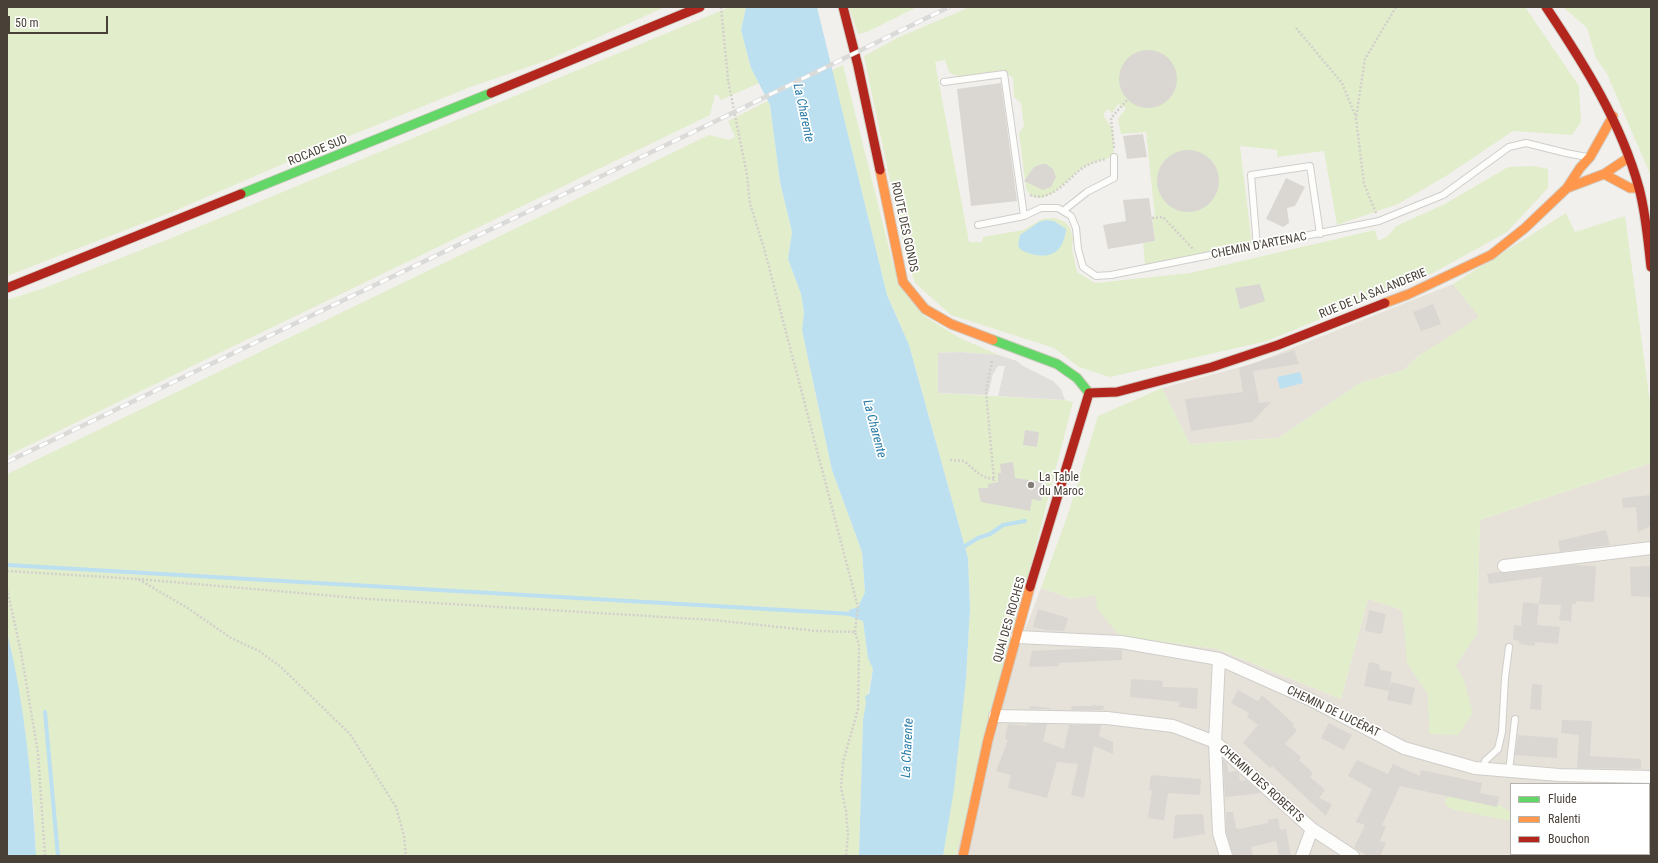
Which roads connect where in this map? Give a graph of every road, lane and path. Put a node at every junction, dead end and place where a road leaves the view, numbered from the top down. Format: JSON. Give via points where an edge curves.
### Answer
{"nodes":[{"id":1,"x":700,"y":7,"type":"edge"},
{"id":2,"x":721,"y":7,"type":"edge"},
{"id":3,"x":1396,"y":7,"type":"edge"},
{"id":4,"x":1546,"y":7,"type":"edge"},
{"id":5,"x":844,"y":8,"type":"edge"},
{"id":6,"x":1296,"y":28,"type":"dead end"},
{"id":7,"x":944,"y":82,"type":"dead end"},
{"id":8,"x":1128,"y":99,"type":"dead end"},
{"id":9,"x":1613,"y":116,"type":"junction"},
{"id":10,"x":1356,"y":118,"type":"junction"},
{"id":11,"x":1617,"y":145,"type":"junction"},
{"id":12,"x":1566,"y":154,"type":"junction"},
{"id":13,"x":1592,"y":154,"type":"junction"},
{"id":14,"x":1114,"y":157,"type":"junction"},
{"id":15,"x":1628,"y":158,"type":"junction"},
{"id":16,"x":1580,"y":168,"type":"junction"},
{"id":17,"x":1604,"y":174,"type":"junction"},
{"id":18,"x":1591,"y":178,"type":"junction"},
{"id":19,"x":1567,"y":188,"type":"junction"},
{"id":20,"x":1639,"y":188,"type":"junction"},
{"id":21,"x":1021,"y":196,"type":"junction"},
{"id":22,"x":1063,"y":211,"type":"junction"},
{"id":23,"x":1024,"y":216,"type":"junction"},
{"id":24,"x":1152,"y":218,"type":"dead end"},
{"id":25,"x":1379,"y":221,"type":"junction"},
{"id":26,"x":978,"y":226,"type":"dead end"},
{"id":27,"x":1320,"y":234,"type":"junction"},
{"id":28,"x":1257,"y":247,"type":"junction"},
{"id":29,"x":1201,"y":258,"type":"junction"},
{"id":30,"x":1651,"y":267,"type":"edge"},
{"id":31,"x":7,"y":288,"type":"edge"},
{"id":32,"x":992,"y":361,"type":"dead end"},
{"id":33,"x":1089,"y":393,"type":"junction"},
{"id":34,"x":950,"y":460,"type":"dead end"},
{"id":35,"x":1651,"y":548,"type":"edge"},
{"id":36,"x":1504,"y":566,"type":"dead end"},
{"id":37,"x":7,"y":571,"type":"edge"},
{"id":38,"x":138,"y":579,"type":"junction"},
{"id":39,"x":7,"y":589,"type":"edge"},
{"id":40,"x":855,"y":632,"type":"junction"},
{"id":41,"x":1017,"y":636,"type":"junction"},
{"id":42,"x":1509,"y":647,"type":"dead end"},
{"id":43,"x":1219,"y":659,"type":"junction"},
{"id":44,"x":996,"y":716,"type":"junction"},
{"id":45,"x":1515,"y":719,"type":"dead end"},
{"id":46,"x":1215,"y":742,"type":"junction"},
{"id":47,"x":1483,"y":769,"type":"junction"},
{"id":48,"x":1509,"y":771,"type":"junction"},
{"id":49,"x":1651,"y":777,"type":"edge"},
{"id":50,"x":1312,"y":829,"type":"junction"},
{"id":51,"x":44,"y":856,"type":"edge"},
{"id":52,"x":406,"y":856,"type":"edge"},
{"id":53,"x":846,"y":856,"type":"edge"},
{"id":54,"x":963,"y":856,"type":"edge"},
{"id":55,"x":1226,"y":856,"type":"edge"},
{"id":56,"x":1302,"y":856,"type":"edge"},
{"id":57,"x":1353,"y":856,"type":"edge"}],
"edges":[{"from":1,"to":31,"type":"main road","name":"ROCADE SUD"},
{"from":2,"to":40,"type":"path","via":[[728,80],[747,175],[750,204],[764,248],[858,607]]},
{"from":3,"to":10,"type":"path","via":[[1365,59]]},
{"from":4,"to":9,"type":"main road","via":[[1584,62]]},
{"from":5,"to":33,"type":"main road","name":"ROUTE DES GONDS","via":[[903,282],[925,309],[951,324],[1057,364],[1077,378]]},
{"from":6,"to":10,"type":"path","via":[[1342,83]]},
{"from":7,"to":21,"type":"lane","via":[[1004,74]]},
{"from":8,"to":14,"type":"path","via":[[1111,118]]},
{"from":9,"to":11,"type":"main road"},
{"from":9,"to":13,"type":"main road"},
{"from":10,"to":25,"type":"path","via":[[1364,184]]},
{"from":11,"to":13,"type":"main road"},
{"from":11,"to":15,"type":"main road"},
{"from":12,"to":13,"type":"lane","name":"CHEMIN D'ARTENAC"},
{"from":12,"to":16,"type":"lane"},
{"from":12,"to":25,"type":"lane","name":"CHEMIN D'ARTENAC","via":[[1526,143],[1509,147],[1443,194]]},
{"from":13,"to":16,"type":"main road"},
{"from":14,"to":21,"type":"path","via":[[1096,161],[1081,169],[1060,188],[1044,197]]},
{"from":14,"to":22,"type":"lane","via":[[1114,178],[1087,192]]},
{"from":15,"to":17,"type":"main road","name":"RUE DE LA SALANDERIE"},
{"from":15,"to":20,"type":"main road"},
{"from":16,"to":18,"type":"lane"},
{"from":16,"to":19,"type":"main road"},
{"from":17,"to":18,"type":"main road","name":"RUE DE LA SALANDERIE"},
{"from":17,"to":20,"type":"main road","via":[[1630,188]]},
{"from":18,"to":19,"type":"main road","name":"RUE DE LA SALANDERIE"},
{"from":19,"to":33,"type":"main road","name":"RUE DE LA SALANDERIE","via":[[1525,228],[1491,255],[1409,294],[1278,345],[1212,367],[1117,392]]},
{"from":20,"to":30,"type":"main road","via":[[1646,220]]},
{"from":21,"to":23,"type":"lane"},
{"from":22,"to":23,"type":"lane","via":[[1058,208],[1041,208]]},
{"from":22,"to":29,"type":"lane","name":"CHEMIN D'ARTENAC","via":[[1070,216],[1076,228],[1083,267],[1096,276]]},
{"from":23,"to":26,"type":"lane"},
{"from":24,"to":29,"type":"path","via":[[1163,217]]},
{"from":25,"to":27,"type":"lane","name":"CHEMIN D'ARTENAC"},
{"from":27,"to":28,"type":"lane","name":"CHEMIN D'ARTENAC"},
{"from":27,"to":28,"type":"lane","via":[[1310,166],[1251,175]]},
{"from":28,"to":29,"type":"lane","name":"CHEMIN D'ARTENAC"},
{"from":32,"to":34,"type":"path","via":[[986,391],[994,480],[980,476],[964,461]]},
{"from":33,"to":41,"type":"main road","name":"QUAI DES ROCHES"},
{"from":35,"to":36,"type":"street"},
{"from":37,"to":38,"type":"path"},
{"from":38,"to":40,"type":"path","via":[[369,599],[713,620],[817,631]]},
{"from":38,"to":52,"type":"path","via":[[186,607],[231,638],[265,655],[281,667],[350,734],[396,807],[404,836]]},
{"from":39,"to":51,"type":"path","via":[[21,652],[38,753]]},
{"from":40,"to":53,"type":"path","via":[[859,645],[858,709],[843,762],[841,788],[848,835]]},
{"from":41,"to":43,"type":"street","name":"CHEMIN DE LUCÉRAT","via":[[1121,642]]},
{"from":41,"to":44,"type":"main road","name":"QUAI DES ROCHES"},
{"from":42,"to":47,"type":"lane","via":[[1502,732],[1498,749],[1485,761]]},
{"from":43,"to":46,"type":"street"},
{"from":43,"to":47,"type":"street","name":"CHEMIN DE LUCÉRAT","via":[[1311,700],[1404,748]]},
{"from":44,"to":46,"type":"street","name":"CHEMIN DES ROBERTS","via":[[1107,718],[1173,726]]},
{"from":44,"to":54,"type":"main road","name":"QUAI DES ROCHES","via":[[975,791]]},
{"from":45,"to":48,"type":"lane"},
{"from":46,"to":50,"type":"street","name":"CHEMIN DES ROBERTS"},
{"from":46,"to":55,"type":"street","via":[[1218,833]]},
{"from":47,"to":48,"type":"street","name":"CHEMIN DE LUCÉRAT"},
{"from":48,"to":49,"type":"street","name":"CHEMIN DE LUCÉRAT","via":[[1559,776]]},
{"from":50,"to":56,"type":"street"},
{"from":50,"to":57,"type":"street","name":"CHEMIN DES ROBERTS"}]}
